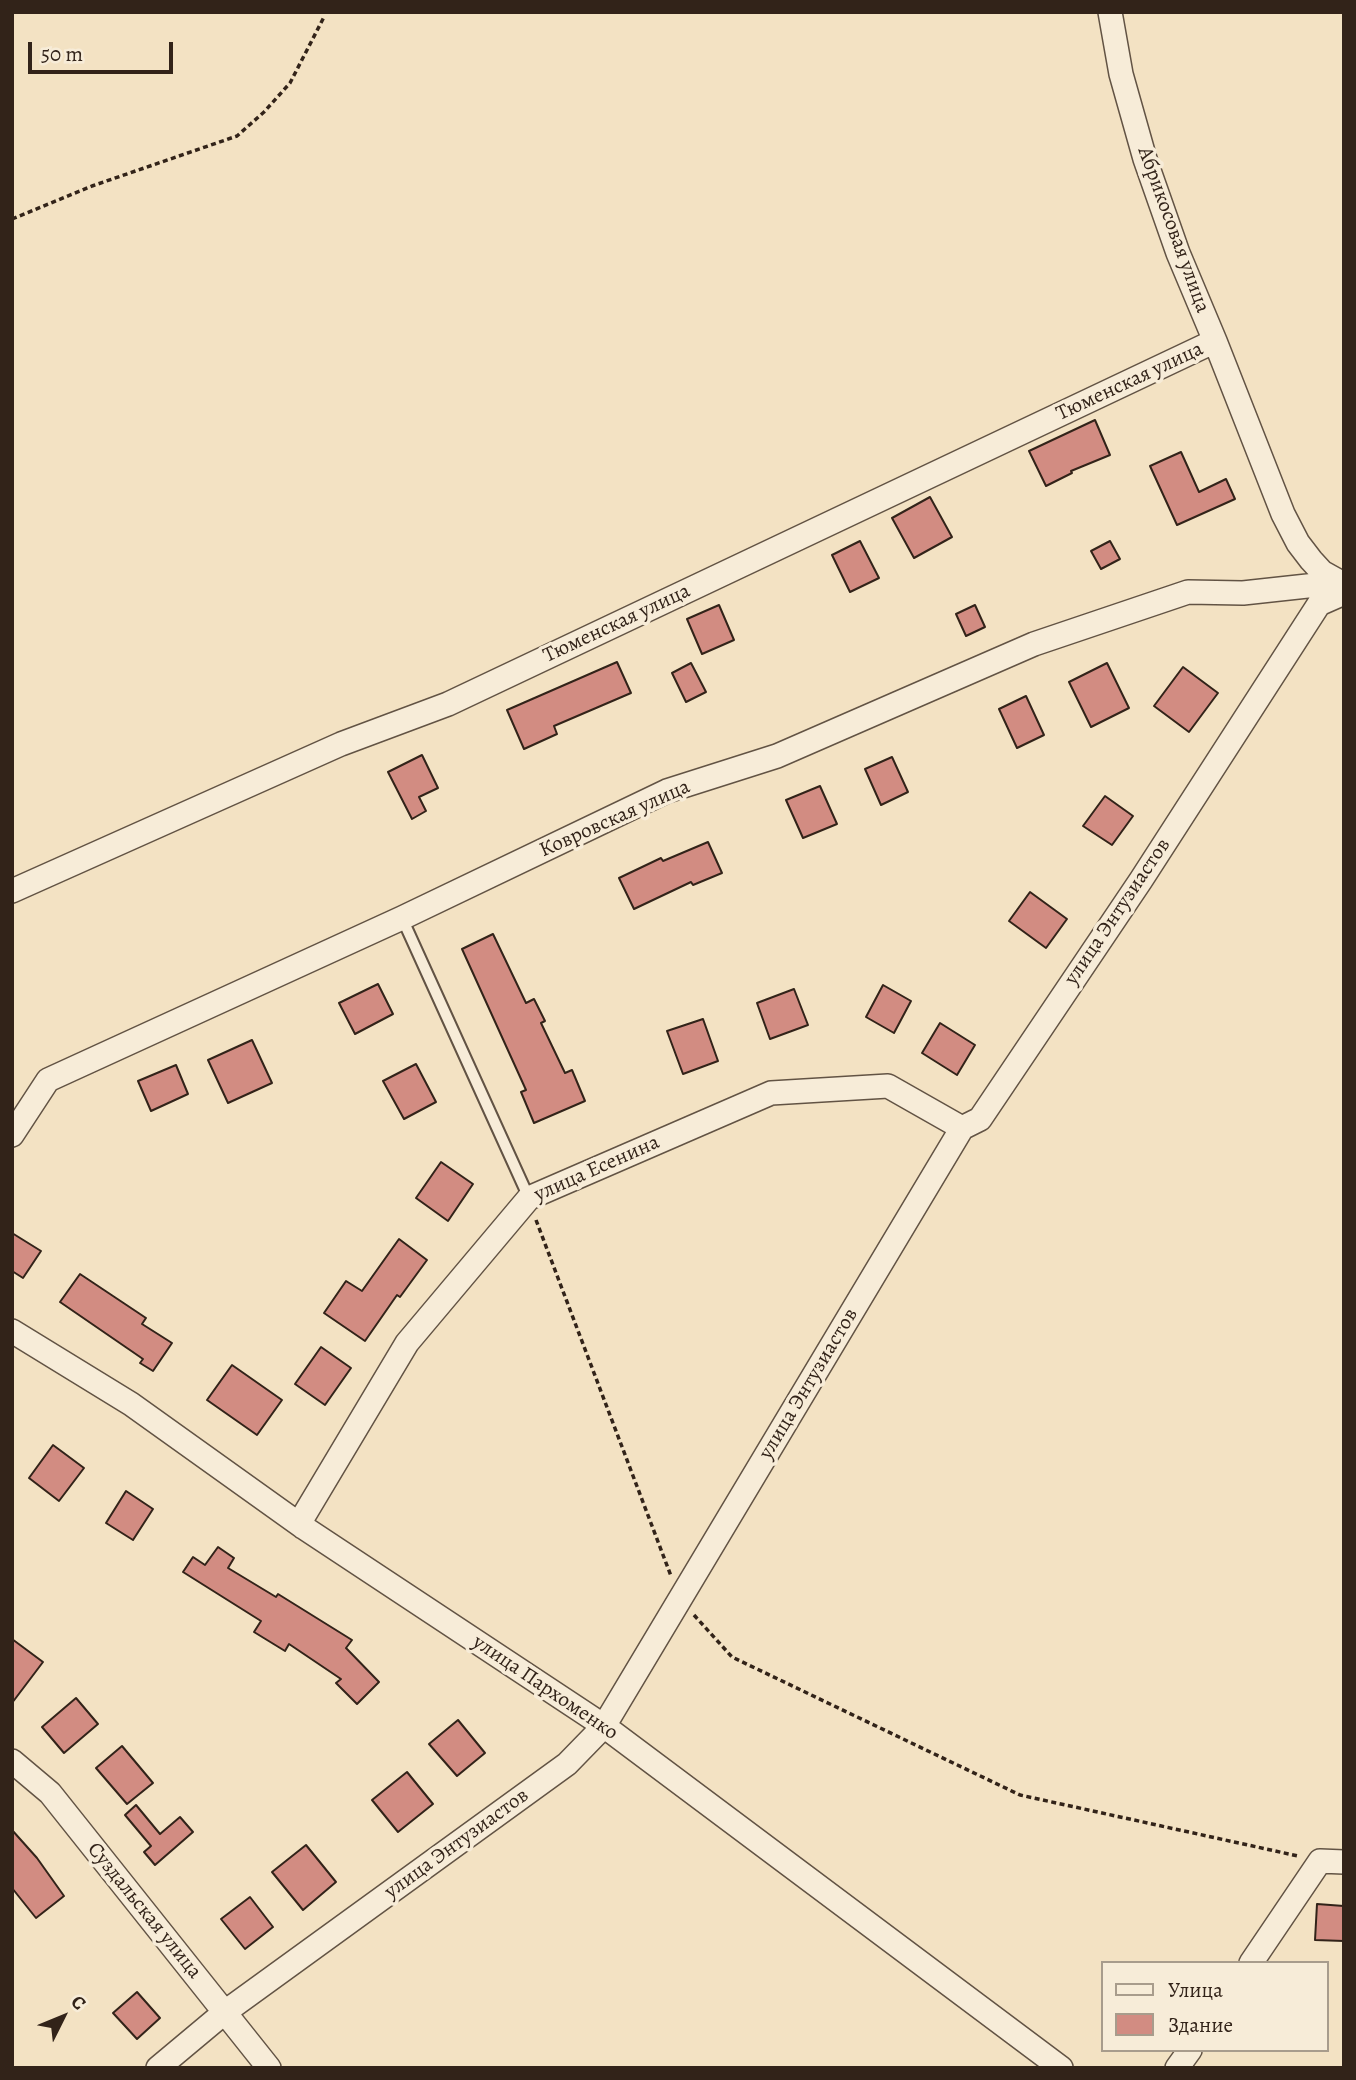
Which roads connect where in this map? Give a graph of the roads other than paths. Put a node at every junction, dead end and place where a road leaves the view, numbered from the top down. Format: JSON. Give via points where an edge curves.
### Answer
{"nodes":[{"id":1,"x":1110,"y":12,"type":"edge"},
{"id":2,"x":1215,"y":341,"type":"junction"},
{"id":3,"x":1343,"y":586,"type":"edge"},
{"id":4,"x":12,"y":891,"type":"edge"},
{"id":5,"x":402,"y":918,"type":"junction"},
{"id":6,"x":962,"y":1128,"type":"junction"},
{"id":7,"x":12,"y":1135,"type":"edge"},
{"id":8,"x":528,"y":1198,"type":"junction"},
{"id":9,"x":12,"y":1331,"type":"edge"},
{"id":10,"x":303,"y":1527,"type":"junction"},
{"id":11,"x":604,"y":1726,"type":"junction"},
{"id":12,"x":12,"y":1761,"type":"edge"},
{"id":13,"x":1344,"y":1862,"type":"edge"},
{"id":14,"x":1252,"y":1961,"type":"edge"},
{"id":15,"x":225,"y":2012,"type":"junction"},
{"id":16,"x":1189,"y":2052,"type":"edge"},
{"id":17,"x":158,"y":2068,"type":"edge"},
{"id":18,"x":269,"y":2068,"type":"edge"},
{"id":19,"x":1061,"y":2068,"type":"edge"},
{"id":20,"x":1177,"y":2068,"type":"edge"}],
"edges":[{"from":1,"to":2,"type":"street","name":"Абрикосовая улица","via":[[1121,74],[1145,159]]},
{"from":2,"to":3,"type":"street","name":"Абрикосовая улица","via":[[1287,524],[1311,560]]},
{"from":2,"to":4,"type":"street","name":"Тюменская улица","via":[[448,704],[341,744]]},
{"from":3,"to":5,"type":"street","name":"Ковровская улица","via":[[1188,592],[1034,644],[777,756],[667,791]]},
{"from":3,"to":6,"type":"street","name":"улица Энтузиастов","via":[[1319,604],[980,1119]]},
{"from":5,"to":7,"type":"street","name":"Ковровская улица","via":[[48,1080]]},
{"from":5,"to":8,"type":"lane"},
{"from":6,"to":8,"type":"street","name":"улица Есенина","via":[[888,1086],[771,1093]]},
{"from":6,"to":11,"type":"street","name":"улица Энтузиастов"},
{"from":8,"to":10,"type":"street","name":"улица Есенина","via":[[407,1343],[303,1517]]},
{"from":9,"to":10,"type":"street","name":"улица Пархоменко","via":[[131,1404]]},
{"from":10,"to":11,"type":"street","name":"улица Пархоменко"},
{"from":11,"to":15,"type":"street","name":"улица Энтузиастов","via":[[567,1764]]},
{"from":11,"to":19,"type":"street","name":"улица Пархоменко"},
{"from":12,"to":15,"type":"street","name":"Суздальская улица","via":[[50,1793]]},
{"from":13,"to":14,"type":"street","via":[[1320,1861]]},
{"from":15,"to":17,"type":"street","name":"улица Энтузиастов"},
{"from":15,"to":18,"type":"street","name":"Суздальская улица"},
{"from":16,"to":20,"type":"street"}]}
